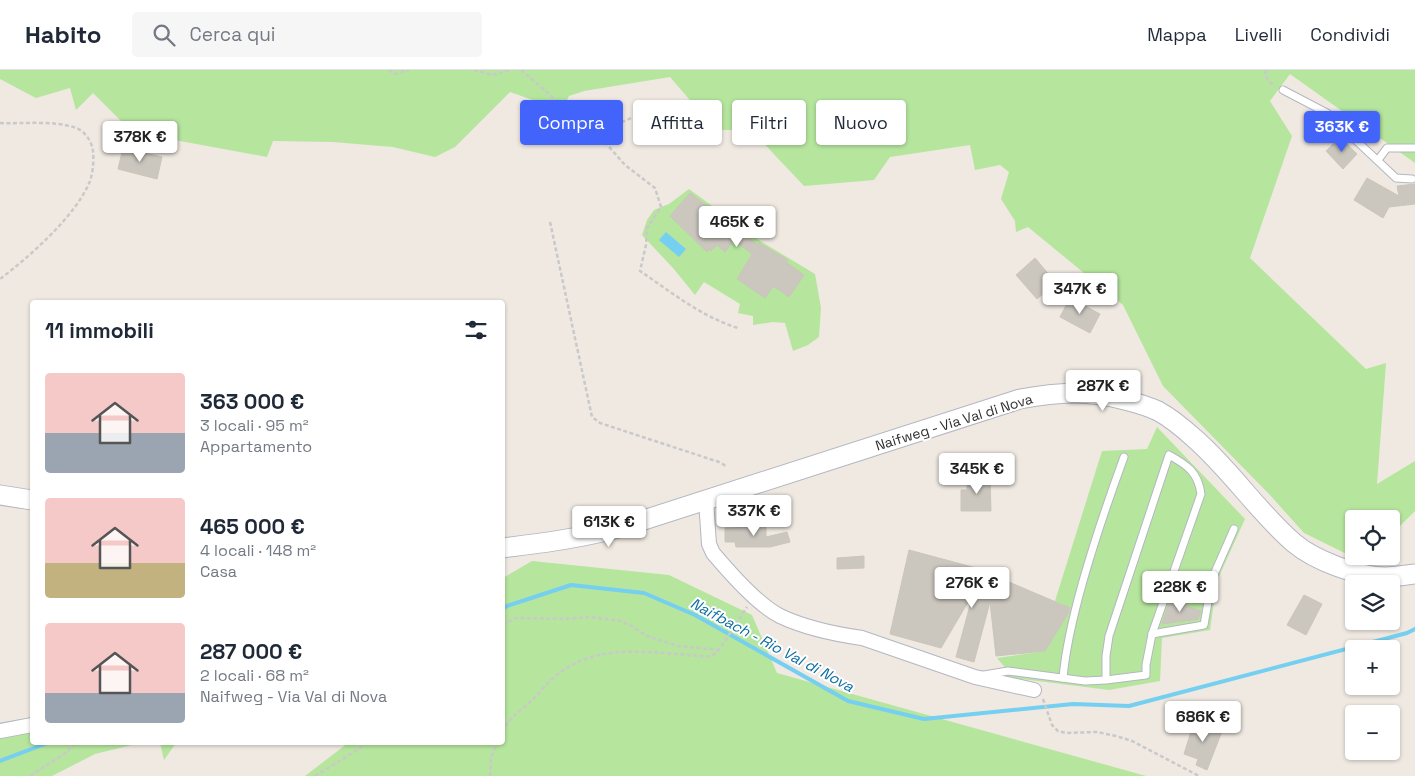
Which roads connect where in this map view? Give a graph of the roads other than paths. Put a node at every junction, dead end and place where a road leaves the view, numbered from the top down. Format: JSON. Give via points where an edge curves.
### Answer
{"nodes":[{"id":1,"x":1283,"y":90,"type":"road end"},
{"id":2,"x":1415,"y":148,"type":"edge"},
{"id":3,"x":1378,"y":160,"type":"junction"},
{"id":4,"x":1412,"y":179,"type":"dead end"},
{"id":5,"x":1124,"y":457,"type":"dead end"},
{"id":6,"x":0,"y":496,"type":"edge"},
{"id":7,"x":30,"y":500,"type":"edge"},
{"id":8,"x":706,"y":500,"type":"junction"},
{"id":9,"x":1234,"y":529,"type":"dead end"},
{"id":10,"x":505,"y":548,"type":"edge"},
{"id":11,"x":1415,"y":574,"type":"edge"},
{"id":12,"x":1152,"y":634,"type":"junction"},
{"id":13,"x":975,"y":677,"type":"junction"},
{"id":14,"x":1064,"y":678,"type":"junction"},
{"id":15,"x":1106,"y":680,"type":"junction"},
{"id":16,"x":1038,"y":694,"type":"road end"},
{"id":17,"x":30,"y":725,"type":"edge"},
{"id":18,"x":0,"y":731,"type":"edge"}],
"edges":[{"from":1,"to":3,"type":"lane","via":[[1327,113]]},
{"from":2,"to":3,"type":"lane","via":[[1387,148]]},
{"from":3,"to":4,"type":"lane","via":[[1396,178]]},
{"from":5,"to":14,"type":"lane","via":[[1098,526],[1072,619]]},
{"from":6,"to":7,"type":"main road"},
{"from":8,"to":10,"type":"main road","name":"Naifweg - Via Val di Nova","via":[[590,536]]},
{"from":8,"to":11,"type":"main road","name":"Naifweg - Via Val di Nova","via":[[1020,399],[1052,393],[1085,392],[1134,402],[1157,410],[1174,421],[1213,454],[1294,543],[1317,558],[1366,575]]},
{"from":8,"to":13,"type":"street","via":[[709,544],[714,553],[755,598],[779,615],[803,626],[862,638]]},
{"from":9,"to":12,"type":"lane","via":[[1212,579],[1204,625]]},
{"from":12,"to":15,"type":"lane","via":[[1146,675]]},
{"from":12,"to":15,"type":"lane","via":[[1202,494],[1200,484],[1189,467],[1168,456],[1109,636]]},
{"from":13,"to":14,"type":"lane","via":[[1008,671]]},
{"from":13,"to":16,"type":"street"},
{"from":14,"to":15,"type":"lane"},
{"from":17,"to":18,"type":"street"}]}
